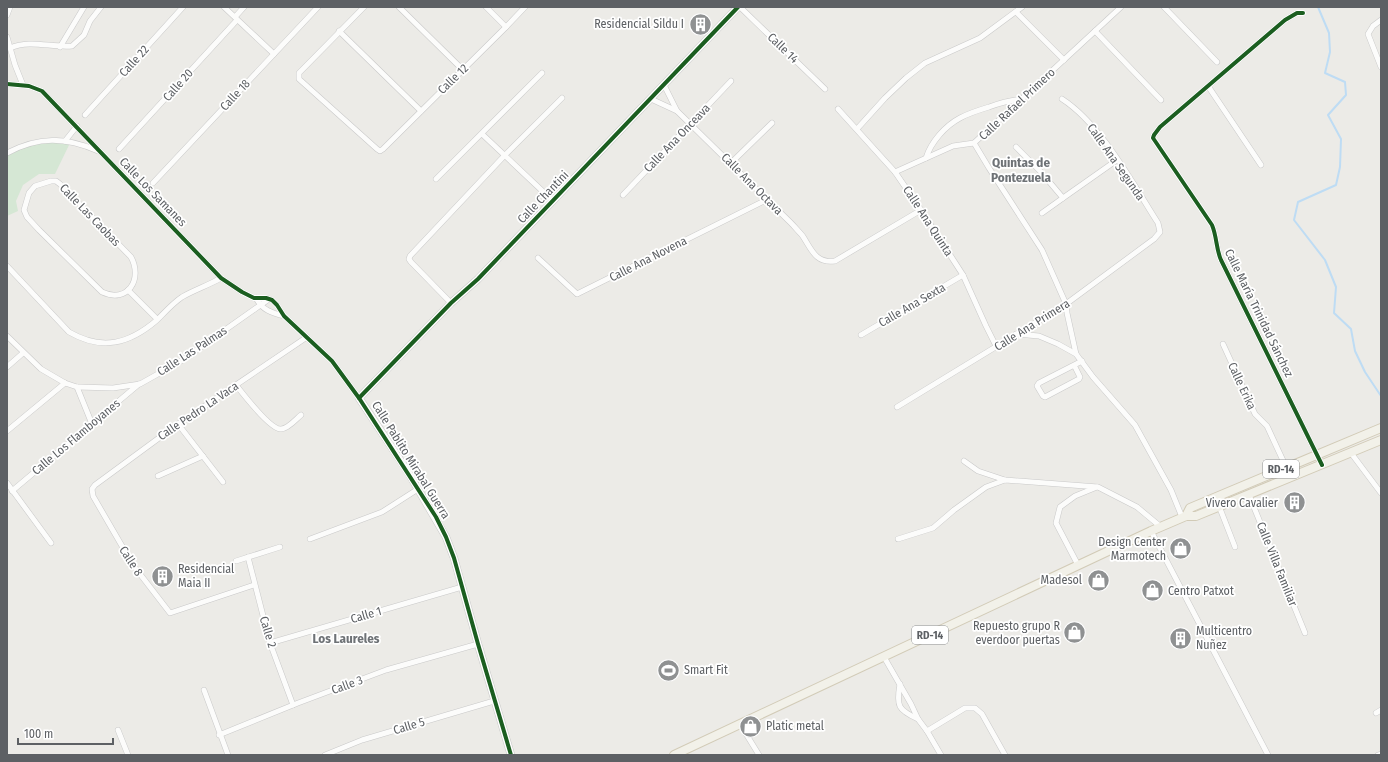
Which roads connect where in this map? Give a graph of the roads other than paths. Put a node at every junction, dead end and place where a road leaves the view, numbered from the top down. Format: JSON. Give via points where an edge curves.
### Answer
{"nodes":[{"id":1,"x":10,"y":7,"type":"edge"},
{"id":2,"x":84,"y":7,"type":"edge"},
{"id":3,"x":101,"y":7,"type":"edge"},
{"id":4,"x":183,"y":7,"type":"edge"},
{"id":5,"x":224,"y":7,"type":"edge"},
{"id":6,"x":244,"y":7,"type":"edge"},
{"id":7,"x":318,"y":7,"type":"edge"},
{"id":8,"x":364,"y":7,"type":"edge"},
{"id":9,"x":399,"y":7,"type":"edge"},
{"id":10,"x":486,"y":7,"type":"edge"},
{"id":11,"x":525,"y":7,"type":"edge"},
{"id":12,"x":739,"y":7,"type":"edge"},
{"id":13,"x":1022,"y":7,"type":"edge"},
{"id":14,"x":1121,"y":7,"type":"edge"},
{"id":15,"x":1164,"y":7,"type":"edge"},
{"id":16,"x":1016,"y":12,"type":"junction"},
{"id":17,"x":1304,"y":13,"type":"dead end"},
{"id":18,"x":7,"y":15,"type":"edge"},
{"id":19,"x":236,"y":18,"type":"junction"},
{"id":20,"x":1381,"y":20,"type":"edge"},
{"id":21,"x":506,"y":27,"type":"junction"},
{"id":22,"x":339,"y":31,"type":"junction"},
{"id":23,"x":1095,"y":31,"type":"junction"},
{"id":24,"x":7,"y":37,"type":"edge"},
{"id":25,"x":60,"y":47,"type":"junction"},
{"id":26,"x":10,"y":48,"type":"junction"},
{"id":27,"x":274,"y":54,"type":"junction"},
{"id":28,"x":1064,"y":60,"type":"junction"},
{"id":29,"x":1217,"y":62,"type":"dead end"},
{"id":30,"x":1381,"y":67,"type":"edge"},
{"id":31,"x":463,"y":70,"type":"junction"},
{"id":32,"x":542,"y":73,"type":"dead end"},
{"id":33,"x":731,"y":81,"type":"dead end"},
{"id":34,"x":7,"y":84,"type":"edge"},
{"id":35,"x":23,"y":85,"type":"junction"},
{"id":36,"x":664,"y":85,"type":"junction"},
{"id":37,"x":1208,"y":86,"type":"junction"},
{"id":38,"x":825,"y":89,"type":"dead end"},
{"id":39,"x":562,"y":98,"type":"dead end"},
{"id":40,"x":650,"y":99,"type":"junction"},
{"id":41,"x":1023,"y":99,"type":"junction"},
{"id":42,"x":1062,"y":99,"type":"dead end"},
{"id":43,"x":1161,"y":100,"type":"dead end"},
{"id":44,"x":838,"y":109,"type":"dead end"},
{"id":45,"x":677,"y":110,"type":"junction"},
{"id":46,"x":421,"y":111,"type":"junction"},
{"id":47,"x":85,"y":115,"type":"dead end"},
{"id":48,"x":772,"y":123,"type":"dead end"},
{"id":49,"x":690,"y":124,"type":"junction"},
{"id":50,"x":77,"y":126,"type":"junction"},
{"id":51,"x":857,"y":129,"type":"junction"},
{"id":52,"x":482,"y":134,"type":"junction"},
{"id":53,"x":65,"y":141,"type":"junction"},
{"id":54,"x":974,"y":143,"type":"junction"},
{"id":55,"x":1016,"y":147,"type":"dead end"},
{"id":56,"x":119,"y":150,"type":"dead end"},
{"id":57,"x":101,"y":152,"type":"junction"},
{"id":58,"x":7,"y":153,"type":"edge"},
{"id":59,"x":505,"y":155,"type":"junction"},
{"id":60,"x":926,"y":158,"type":"junction"},
{"id":61,"x":1117,"y":160,"type":"junction"},
{"id":62,"x":731,"y":163,"type":"junction"},
{"id":63,"x":1261,"y":165,"type":"dead end"},
{"id":64,"x":895,"y":172,"type":"junction"},
{"id":65,"x":436,"y":179,"type":"dead end"},
{"id":66,"x":153,"y":183,"type":"dead end"},
{"id":67,"x":622,"y":195,"type":"dead end"},
{"id":68,"x":1063,"y":198,"type":"junction"},
{"id":69,"x":766,"y":200,"type":"junction"},
{"id":70,"x":553,"y":201,"type":"junction"},
{"id":71,"x":921,"y":210,"type":"junction"},
{"id":72,"x":1042,"y":214,"type":"dead end"},
{"id":73,"x":1160,"y":232,"type":"joint"},
{"id":74,"x":538,"y":258,"type":"dead end"},
{"id":75,"x":7,"y":266,"type":"edge"},
{"id":76,"x":963,"y":275,"type":"junction"},
{"id":77,"x":221,"y":278,"type":"junction"},
{"id":78,"x":128,"y":290,"type":"junction"},
{"id":79,"x":256,"y":298,"type":"junction"},
{"id":80,"x":268,"y":298,"type":"junction"},
{"id":81,"x":451,"y":302,"type":"junction"},
{"id":82,"x":1066,"y":304,"type":"junction"},
{"id":83,"x":260,"y":305,"type":"junction"},
{"id":84,"x":284,"y":316,"type":"junction"},
{"id":85,"x":157,"y":319,"type":"junction"},
{"id":86,"x":862,"y":334,"type":"dead end"},
{"id":87,"x":1016,"y":334,"type":"junction"},
{"id":88,"x":7,"y":336,"type":"edge"},
{"id":89,"x":307,"y":337,"type":"junction"},
{"id":90,"x":1223,"y":344,"type":"dead end"},
{"id":91,"x":996,"y":346,"type":"junction"},
{"id":92,"x":23,"y":353,"type":"junction"},
{"id":93,"x":1076,"y":354,"type":"junction"},
{"id":94,"x":1082,"y":361,"type":"junction"},
{"id":95,"x":1074,"y":365,"type":"junction"},
{"id":96,"x":7,"y":367,"type":"edge"},
{"id":97,"x":65,"y":383,"type":"junction"},
{"id":98,"x":140,"y":384,"type":"junction"},
{"id":99,"x":236,"y":385,"type":"junction"},
{"id":100,"x":77,"y":387,"type":"junction"},
{"id":101,"x":359,"y":398,"type":"junction"},
{"id":102,"x":897,"y":407,"type":"dead end"},
{"id":103,"x":301,"y":415,"type":"dead end"},
{"id":104,"x":92,"y":424,"type":"junction"},
{"id":105,"x":178,"y":424,"type":"junction"},
{"id":106,"x":1381,"y":428,"type":"edge"},
{"id":107,"x":7,"y":431,"type":"edge"},
{"id":108,"x":1381,"y":440,"type":"edge"},
{"id":109,"x":1351,"y":453,"type":"junction"},
{"id":110,"x":1318,"y":455,"type":"junction"},
{"id":111,"x":203,"y":456,"type":"junction"},
{"id":112,"x":964,"y":461,"type":"dead end"},
{"id":113,"x":1322,"y":465,"type":"junction"},
{"id":114,"x":1286,"y":467,"type":"junction"},
{"id":115,"x":158,"y":476,"type":"dead end"},
{"id":116,"x":1005,"y":480,"type":"junction"},
{"id":117,"x":223,"y":482,"type":"dead end"},
{"id":118,"x":7,"y":483,"type":"edge"},
{"id":119,"x":1098,"y":487,"type":"junction"},
{"id":120,"x":92,"y":489,"type":"joint"},
{"id":121,"x":418,"y":489,"type":"junction"},
{"id":122,"x":12,"y":491,"type":"junction"},
{"id":123,"x":1381,"y":492,"type":"edge"},
{"id":124,"x":1249,"y":495,"type":"junction"},
{"id":125,"x":1219,"y":506,"type":"junction"},
{"id":126,"x":1184,"y":517,"type":"junction"},
{"id":127,"x":1161,"y":526,"type":"junction"},
{"id":128,"x":1151,"y":531,"type":"junction"},
{"id":129,"x":898,"y":539,"type":"dead end"},
{"id":130,"x":310,"y":540,"type":"dead end"},
{"id":131,"x":51,"y":543,"type":"dead end"},
{"id":132,"x":280,"y":547,"type":"dead end"},
{"id":133,"x":1235,"y":548,"type":"dead end"},
{"id":134,"x":248,"y":557,"type":"junction"},
{"id":135,"x":236,"y":561,"type":"dead end"},
{"id":136,"x":1078,"y":565,"type":"junction"},
{"id":137,"x":254,"y":585,"type":"junction"},
{"id":138,"x":462,"y":586,"type":"junction"},
{"id":139,"x":1305,"y":633,"type":"dead end"},
{"id":140,"x":270,"y":643,"type":"junction"},
{"id":141,"x":478,"y":644,"type":"junction"},
{"id":142,"x":884,"y":657,"type":"junction"},
{"id":143,"x":900,"y":684,"type":"junction"},
{"id":144,"x":204,"y":690,"type":"dead end"},
{"id":145,"x":494,"y":702,"type":"junction"},
{"id":146,"x":293,"y":705,"type":"junction"},
{"id":147,"x":1381,"y":710,"type":"edge"},
{"id":148,"x":1376,"y":713,"type":"dead end"},
{"id":149,"x":918,"y":719,"type":"junction"},
{"id":150,"x":740,"y":724,"type":"junction"},
{"id":151,"x":118,"y":730,"type":"dead end"},
{"id":152,"x":927,"y":731,"type":"junction"},
{"id":153,"x":219,"y":735,"type":"junction"},
{"id":154,"x":128,"y":755,"type":"edge"},
{"id":155,"x":228,"y":755,"type":"edge"},
{"id":156,"x":325,"y":755,"type":"edge"},
{"id":157,"x":511,"y":755,"type":"edge"},
{"id":158,"x":674,"y":755,"type":"edge"},
{"id":159,"x":759,"y":755,"type":"edge"},
{"id":160,"x":941,"y":755,"type":"edge"},
{"id":161,"x":1006,"y":755,"type":"edge"},
{"id":162,"x":1268,"y":755,"type":"edge"}],
"edges":[{"from":1,"to":18,"type":"street"},
{"from":2,"to":25,"type":"street"},
{"from":3,"to":25,"type":"street","via":[[90,21],[84,35],[72,46]]},
{"from":4,"to":47,"type":"street","name":"Calle 22"},
{"from":5,"to":19,"type":"street"},
{"from":6,"to":19,"type":"street","name":"Calle 20"},
{"from":7,"to":27,"type":"street","name":"Calle 18"},
{"from":8,"to":22,"type":"street"},
{"from":9,"to":31,"type":"street"},
{"from":10,"to":21,"type":"street"},
{"from":11,"to":21,"type":"street","name":"Calle 12"},
{"from":12,"to":36,"type":"street","name":"Calle Chantini"},
{"from":12,"to":38,"type":"street","name":"Calle 14"},
{"from":13,"to":16,"type":"street"},
{"from":14,"to":23,"type":"street","name":"Calle Rafael Primero"},
{"from":15,"to":29,"type":"street"},
{"from":16,"to":28,"type":"street"},
{"from":16,"to":51,"type":"street","via":[[980,38],[925,63],[885,98]]},
{"from":17,"to":37,"type":"street","name":"Calle María Trinidad Sánchez","via":[[1297,13],[1285,20]]},
{"from":19,"to":27,"type":"street"},
{"from":19,"to":56,"type":"street","name":"Calle 20"},
{"from":20,"to":30,"type":"street","via":[[1368,34]]},
{"from":21,"to":31,"type":"street","name":"Calle 12"},
{"from":22,"to":46,"type":"street"},
{"from":22,"to":46,"type":"street","name":"Calle 12","via":[[299,73],[299,79],[380,150],[383,150]]},
{"from":23,"to":28,"type":"street","name":"Calle Rafael Primero"},
{"from":23,"to":43,"type":"street"},
{"from":24,"to":26,"type":"street"},
{"from":25,"to":26,"type":"street","via":[[33,44]]},
{"from":26,"to":35,"type":"street"},
{"from":27,"to":66,"type":"street","name":"Calle 18"},
{"from":28,"to":41,"type":"street","name":"Calle Rafael Primero"},
{"from":31,"to":46,"type":"street","name":"Calle 12"},
{"from":32,"to":52,"type":"street"},
{"from":33,"to":49,"type":"street","name":"Calle Ana Onceava"},
{"from":34,"to":35,"type":"street","name":"Calle Los Samanes"},
{"from":35,"to":50,"type":"street","name":"Calle Los Samanes","via":[[42,91]]},
{"from":36,"to":40,"type":"street","name":"Calle Chantini"},
{"from":36,"to":45,"type":"street","name":"Calle Ana Octava"},
{"from":37,"to":63,"type":"street"},
{"from":37,"to":110,"type":"street","name":"Calle María Trinidad Sánchez","via":[[1160,127],[1154,138],[1212,225],[1221,260]]},
{"from":39,"to":59,"type":"street"},
{"from":40,"to":45,"type":"street","name":"Calle Ana Octava"},
{"from":40,"to":70,"type":"street","name":"Calle Chantini"},
{"from":41,"to":54,"type":"street","name":"Calle Rafael Primero"},
{"from":41,"to":60,"type":"street","via":[[972,112],[954,121],[935,140]]},
{"from":42,"to":61,"type":"street","name":"Calle Ana Segunda","via":[[1089,124]]},
{"from":44,"to":51,"type":"street","name":"Calle Ana Quinta"},
{"from":45,"to":49,"type":"street","name":"Calle Ana Octava"},
{"from":48,"to":62,"type":"street"},
{"from":49,"to":62,"type":"street","name":"Calle Ana Octava"},
{"from":49,"to":67,"type":"street","name":"Calle Ana Onceava"},
{"from":50,"to":53,"type":"street"},
{"from":50,"to":57,"type":"street","name":"Calle Los Samanes"},
{"from":51,"to":64,"type":"street","name":"Calle Ana Quinta"},
{"from":52,"to":59,"type":"street"},
{"from":52,"to":65,"type":"street"},
{"from":53,"to":57,"type":"street"},
{"from":53,"to":58,"type":"street","via":[[39,141],[22,145]]},
{"from":54,"to":60,"type":"street","name":"Calle Rafael Primero","via":[[953,146]]},
{"from":54,"to":82,"type":"street","via":[[1042,250]]},
{"from":55,"to":68,"type":"street"},
{"from":57,"to":77,"type":"street","name":"Calle Los Samanes"},
{"from":59,"to":70,"type":"street"},
{"from":59,"to":81,"type":"street","via":[[410,256],[411,262]]},
{"from":60,"to":64,"type":"street","name":"Calle Rafael Primero"},
{"from":61,"to":68,"type":"street"},
{"from":61,"to":73,"type":"street","name":"Calle Ana Segunda","via":[[1158,223]]},
{"from":62,"to":69,"type":"street","name":"Calle Ana Octava"},
{"from":64,"to":71,"type":"street","name":"Calle Ana Quinta"},
{"from":68,"to":72,"type":"street"},
{"from":69,"to":71,"type":"street","name":"Calle Ana Octava","via":[[791,223],[815,255],[829,262],[835,261]]},
{"from":69,"to":74,"type":"street","name":"Calle Ana Novena","via":[[577,294]]},
{"from":70,"to":81,"type":"street","name":"Calle Chantini","via":[[478,279]]},
{"from":71,"to":76,"type":"street","name":"Calle Ana Quinta"},
{"from":73,"to":82,"type":"street","name":"Calle Ana Primera"},
{"from":75,"to":85,"type":"street","via":[[62,325],[91,341],[118,342],[132,337]]},
{"from":76,"to":86,"type":"street","name":"Calle Ana Sexta"},
{"from":76,"to":91,"type":"street","name":"Calle Ana Quinta"},
{"from":77,"to":79,"type":"street","name":"Calle Los Samanes"},
{"from":77,"to":85,"type":"street","via":[[182,298]]},
{"from":78,"to":78,"type":"street","name":"Calle Las Caobas","via":[[115,295],[102,292],[26,217],[26,201],[32,189],[43,183],[58,182],[131,257],[136,268],[134,281]]},
{"from":78,"to":85,"type":"street"},
{"from":79,"to":80,"type":"street","name":"Calle Los Samanes"},
{"from":79,"to":83,"type":"street"},
{"from":80,"to":83,"type":"street","name":"Calle Las Palmas"},
{"from":80,"to":84,"type":"street","via":[[277,305]]},
{"from":81,"to":101,"type":"street","name":"Calle Chantini"},
{"from":82,"to":87,"type":"street","name":"Calle Ana Primera"},
{"from":82,"to":93,"type":"street"},
{"from":83,"to":84,"type":"street"},
{"from":83,"to":98,"type":"street","name":"Calle Las Palmas","via":[[181,361]]},
{"from":84,"to":89,"type":"street","name":"Calle Pablito Mirabal Guerra"},
{"from":87,"to":91,"type":"street","name":"Calle Ana Primera"},
{"from":87,"to":93,"type":"street","via":[[1039,336]]},
{"from":88,"to":92,"type":"street","name":"Calle Las Palmas"},
{"from":89,"to":99,"type":"street","name":"Calle Pedro La Vaca"},
{"from":89,"to":101,"type":"street","name":"Calle Pablito Mirabal Guerra","via":[[332,361]]},
{"from":90,"to":114,"type":"street","name":"Calle Erika","via":[[1255,414],[1267,426]]},
{"from":91,"to":102,"type":"street","name":"Calle Ana Primera"},
{"from":92,"to":96,"type":"street"},
{"from":92,"to":97,"type":"street","name":"Calle Las Palmas","via":[[41,369]]},
{"from":93,"to":94,"type":"street"},
{"from":94,"to":95,"type":"street"},
{"from":94,"to":126,"type":"street","via":[[1135,425]]},
{"from":95,"to":95,"type":"street","via":[[1037,384],[1044,397],[1079,379]]},
{"from":97,"to":100,"type":"street","name":"Calle Las Palmas"},
{"from":97,"to":107,"type":"street"},
{"from":98,"to":100,"type":"street","name":"Calle Las Palmas","via":[[113,388]]},
{"from":98,"to":104,"type":"street","name":"Calle Los Flamboyanes"},
{"from":99,"to":103,"type":"street","via":[[262,416],[278,429],[285,428]]},
{"from":99,"to":105,"type":"street","name":"Calle Pedro La Vaca"},
{"from":100,"to":104,"type":"street"},
{"from":101,"to":121,"type":"street","name":"Calle Pablito Mirabal Guerra"},
{"from":104,"to":122,"type":"street","name":"Calle Los Flamboyanes"},
{"from":105,"to":111,"type":"street"},
{"from":105,"to":120,"type":"street","name":"Calle Pedro La Vaca"},
{"from":106,"to":110,"type":"main road","number":"RD-14"},
{"from":108,"to":109,"type":"main road","number":"RD-14"},
{"from":109,"to":113,"type":"main road","number":"RD-14"},
{"from":109,"to":123,"type":"street"},
{"from":110,"to":113,"type":"street","name":"Calle María Trinidad Sánchez"},
{"from":110,"to":114,"type":"main road","number":"RD-14"},
{"from":111,"to":115,"type":"street"},
{"from":111,"to":117,"type":"street"},
{"from":112,"to":116,"type":"street","via":[[978,471]]},
{"from":113,"to":124,"type":"main road","number":"RD-14"},
{"from":114,"to":126,"type":"main road","number":"RD-14","via":[[1190,508]]},
{"from":116,"to":119,"type":"street"},
{"from":116,"to":129,"type":"street","via":[[986,487],[933,528]]},
{"from":118,"to":122,"type":"street"},
{"from":119,"to":127,"type":"street","via":[[1137,506]]},
{"from":119,"to":136,"type":"street","via":[[1075,496],[1060,507],[1056,523]]},
{"from":120,"to":137,"type":"street","name":"Calle 8","via":[[92,496],[133,565],[170,612]]},
{"from":121,"to":130,"type":"street","via":[[382,512]]},
{"from":121,"to":138,"type":"street","name":"Calle Pablito Mirabal Guerra","via":[[446,537]]},
{"from":122,"to":131,"type":"street"},
{"from":124,"to":125,"type":"main road","number":"RD-14"},
{"from":124,"to":139,"type":"street","name":"Calle Villa Familiar"},
{"from":125,"to":126,"type":"main road","number":"RD-14","via":[[1196,516]]},
{"from":125,"to":133,"type":"street"},
{"from":126,"to":127,"type":"main road","number":"RD-14"},
{"from":127,"to":128,"type":"main road","number":"RD-14"},
{"from":128,"to":136,"type":"main road","number":"RD-14"},
{"from":128,"to":162,"type":"street"},
{"from":132,"to":134,"type":"street"},
{"from":134,"to":135,"type":"street"},
{"from":134,"to":137,"type":"street","name":"Calle 2"},
{"from":136,"to":142,"type":"main road","number":"RD-14"},
{"from":137,"to":140,"type":"street","name":"Calle 2"},
{"from":138,"to":140,"type":"street","name":"Calle 1"},
{"from":138,"to":141,"type":"street","name":"Calle Pablito Mirabal Guerra"},
{"from":140,"to":146,"type":"street","name":"Calle 2"},
{"from":141,"to":145,"type":"street","name":"Calle Pablito Mirabal Guerra"},
{"from":141,"to":146,"type":"street","name":"Calle 3","via":[[386,670]]},
{"from":142,"to":143,"type":"street"},
{"from":142,"to":150,"type":"main road","number":"RD-14"},
{"from":143,"to":149,"type":"street"},
{"from":143,"to":149,"type":"street","via":[[898,704],[905,713]]},
{"from":144,"to":153,"type":"street"},
{"from":145,"to":156,"type":"street","name":"Calle 5","via":[[362,740]]},
{"from":145,"to":157,"type":"street","name":"Calle Pablito Mirabal Guerra"},
{"from":146,"to":153,"type":"street","name":"Calle 3"},
{"from":147,"to":148,"type":"street"},
{"from":149,"to":152,"type":"street"},
{"from":150,"to":158,"type":"main road","number":"RD-14"},
{"from":150,"to":159,"type":"street"},
{"from":151,"to":154,"type":"street"},
{"from":152,"to":160,"type":"street"},
{"from":152,"to":161,"type":"street","via":[[965,708],[974,708],[982,714]]},
{"from":153,"to":155,"type":"street"}]}
